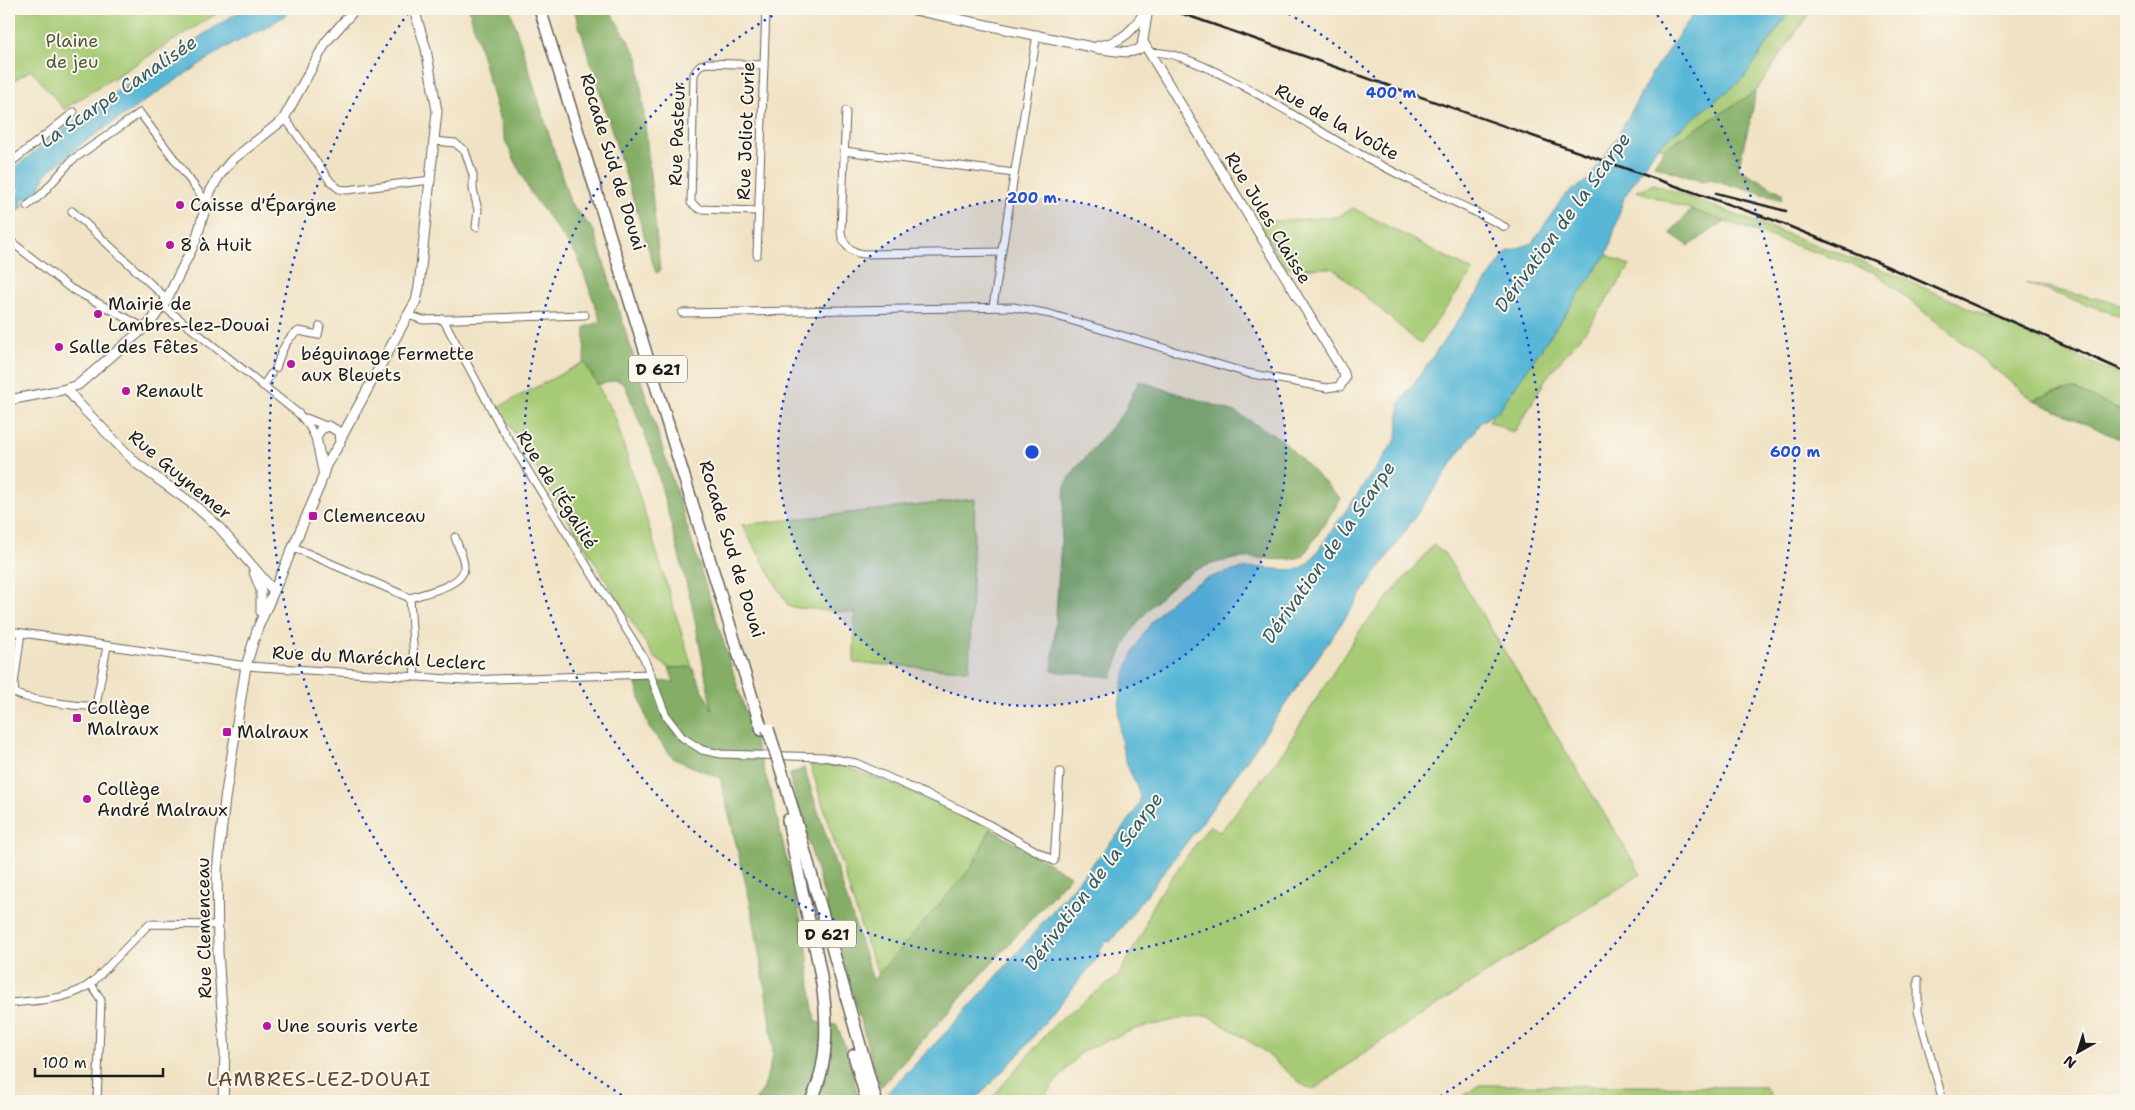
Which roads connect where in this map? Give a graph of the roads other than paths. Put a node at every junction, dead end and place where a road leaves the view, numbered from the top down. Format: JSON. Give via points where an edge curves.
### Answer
{"nodes":[{"id":1,"x":355,"y":9,"type":"edge"},
{"id":2,"x":414,"y":9,"type":"edge"},
{"id":3,"x":540,"y":9,"type":"edge"},
{"id":4,"x":548,"y":9,"type":"edge"},
{"id":5,"x":766,"y":9,"type":"edge"},
{"id":6,"x":910,"y":9,"type":"edge"},
{"id":7,"x":1147,"y":9,"type":"edge"},
{"id":8,"x":1037,"y":34,"type":"junction"},
{"id":9,"x":1127,"y":35,"type":"junction"},
{"id":10,"x":1143,"y":41,"type":"junction"},
{"id":11,"x":1090,"y":45,"type":"junction"},
{"id":12,"x":1131,"y":52,"type":"junction"},
{"id":13,"x":1150,"y":53,"type":"junction"},
{"id":14,"x":764,"y":65,"type":"junction"},
{"id":15,"x":1157,"y":66,"type":"junction"},
{"id":16,"x":846,"y":110,"type":"dead end"},
{"id":17,"x":74,"y":112,"type":"dead end"},
{"id":18,"x":285,"y":118,"type":"junction"},
{"id":19,"x":435,"y":141,"type":"junction"},
{"id":20,"x":844,"y":151,"type":"junction"},
{"id":21,"x":9,"y":164,"type":"edge"},
{"id":22,"x":1014,"y":173,"type":"junction"},
{"id":23,"x":431,"y":180,"type":"junction"},
{"id":24,"x":207,"y":203,"type":"junction"},
{"id":25,"x":27,"y":206,"type":"dead end"},
{"id":26,"x":72,"y":211,"type":"dead end"},
{"id":27,"x":758,"y":211,"type":"junction"},
{"id":28,"x":476,"y":227,"type":"dead end"},
{"id":29,"x":1505,"y":227,"type":"dead end"},
{"id":30,"x":9,"y":240,"type":"edge"},
{"id":31,"x":1002,"y":252,"type":"junction"},
{"id":32,"x":757,"y":255,"type":"dead end"},
{"id":33,"x":165,"y":302,"type":"junction"},
{"id":34,"x":993,"y":306,"type":"junction"},
{"id":35,"x":682,"y":313,"type":"dead end"},
{"id":36,"x":408,"y":315,"type":"junction"},
{"id":37,"x":585,"y":315,"type":"dead end"},
{"id":38,"x":443,"y":319,"type":"junction"},
{"id":39,"x":320,"y":326,"type":"dead end"},
{"id":40,"x":144,"y":328,"type":"junction"},
{"id":41,"x":263,"y":386,"type":"junction"},
{"id":42,"x":1340,"y":386,"type":"joint"},
{"id":43,"x":67,"y":389,"type":"junction"},
{"id":44,"x":9,"y":400,"type":"edge"},
{"id":45,"x":359,"y":404,"type":"junction"},
{"id":46,"x":299,"y":414,"type":"junction"},
{"id":47,"x":328,"y":426,"type":"junction"},
{"id":48,"x":341,"y":438,"type":"junction"},
{"id":49,"x":317,"y":442,"type":"junction"},
{"id":50,"x":334,"y":449,"type":"junction"},
{"id":51,"x":324,"y":471,"type":"junction"},
{"id":52,"x":455,"y":538,"type":"dead end"},
{"id":53,"x":292,"y":547,"type":"junction"},
{"id":54,"x":251,"y":565,"type":"junction"},
{"id":55,"x":282,"y":572,"type":"junction"},
{"id":56,"x":258,"y":573,"type":"junction"},
{"id":57,"x":260,"y":585,"type":"junction"},
{"id":58,"x":273,"y":591,"type":"junction"},
{"id":59,"x":410,"y":598,"type":"junction"},
{"id":60,"x":259,"y":624,"type":"junction"},
{"id":61,"x":9,"y":631,"type":"edge"},
{"id":62,"x":21,"y":633,"type":"junction"},
{"id":63,"x":107,"y":646,"type":"junction"},
{"id":64,"x":246,"y":666,"type":"junction"},
{"id":65,"x":651,"y":674,"type":"junction"},
{"id":66,"x":415,"y":677,"type":"junction"},
{"id":67,"x":765,"y":730,"type":"junction"},
{"id":68,"x":1060,"y":772,"type":"dead end"},
{"id":69,"x":780,"y":779,"type":"junction"},
{"id":70,"x":788,"y":820,"type":"junction"},
{"id":71,"x":217,"y":926,"type":"junction"},
{"id":72,"x":1918,"y":980,"type":"dead end"},
{"id":73,"x":91,"y":984,"type":"junction"},
{"id":74,"x":9,"y":1003,"type":"edge"},
{"id":75,"x":868,"y":1094,"type":"edge"},
{"id":76,"x":97,"y":1101,"type":"edge"},
{"id":77,"x":223,"y":1101,"type":"edge"},
{"id":78,"x":811,"y":1101,"type":"edge"},
{"id":79,"x":876,"y":1101,"type":"edge"},
{"id":80,"x":1943,"y":1101,"type":"edge"}],
"edges":[{"from":1,"to":18,"type":"street","via":[[326,42]]},
{"from":2,"to":19,"type":"street","via":[[436,98]]},
{"from":3,"to":67,"type":"highway","name":"Rocade Sud de Douai","number":"D 621"},
{"from":4,"to":67,"type":"highway","name":"Rocade Sud de Douai","number":"D 621"},
{"from":5,"to":14,"type":"street","name":"Rue Joliot Curie"},
{"from":6,"to":8,"type":"street"},
{"from":7,"to":9,"type":"street"},
{"from":7,"to":10,"type":"street"},
{"from":8,"to":11,"type":"street"},
{"from":8,"to":22,"type":"street"},
{"from":9,"to":10,"type":"street","via":[[1138,34]]},
{"from":9,"to":11,"type":"street","via":[[1106,44]]},
{"from":9,"to":12,"type":"street","via":[[1123,45]]},
{"from":10,"to":12,"type":"street","via":[[1140,50]]},
{"from":10,"to":13,"type":"street","name":"Rue Jules Claisse"},
{"from":11,"to":12,"type":"street"},
{"from":12,"to":15,"type":"street","name":"Rue Jules Claisse"},
{"from":13,"to":15,"type":"street","name":"Rue Jules Claisse"},
{"from":13,"to":29,"type":"street","name":"Rue de la Voûte","via":[[1172,54],[1225,76],[1356,152]]},
{"from":14,"to":27,"type":"street","name":"Rue Joliot Curie"},
{"from":14,"to":27,"type":"street","name":"Rue Pasteur","via":[[707,63],[700,65],[694,74],[690,196],[693,206],[699,209]]},
{"from":15,"to":42,"type":"street","name":"Rue Jules Claisse","via":[[1344,373]]},
{"from":16,"to":20,"type":"street"},
{"from":17,"to":21,"type":"street"},
{"from":18,"to":23,"type":"street","via":[[339,189]]},
{"from":18,"to":24,"type":"street","via":[[225,167],[212,187]]},
{"from":19,"to":23,"type":"street"},
{"from":19,"to":28,"type":"street","via":[[455,144],[465,151],[473,174],[478,210]]},
{"from":20,"to":22,"type":"street"},
{"from":20,"to":31,"type":"street","via":[[841,230],[851,250],[864,254]]},
{"from":22,"to":31,"type":"street"},
{"from":23,"to":36,"type":"street","via":[[419,287]]},
{"from":24,"to":25,"type":"street","via":[[140,113],[72,160]]},
{"from":24,"to":33,"type":"street","via":[[196,240]]},
{"from":26,"to":33,"type":"street"},
{"from":27,"to":32,"type":"street","name":"Rue Joliot Curie"},
{"from":30,"to":40,"type":"street","via":[[70,288]]},
{"from":31,"to":34,"type":"street"},
{"from":33,"to":40,"type":"street"},
{"from":33,"to":41,"type":"street"},
{"from":34,"to":35,"type":"street"},
{"from":34,"to":42,"type":"street","via":[[1040,311],[1247,372],[1327,388]]},
{"from":36,"to":38,"type":"street","via":[[422,320]]},
{"from":36,"to":45,"type":"street"},
{"from":37,"to":38,"type":"street"},
{"from":38,"to":65,"type":"street","name":"Rue de l'Égalité","via":[[497,422]]},
{"from":39,"to":41,"type":"street","via":[[318,335],[299,331],[294,334]]},
{"from":40,"to":43,"type":"street","via":[[88,378]]},
{"from":41,"to":46,"type":"street"},
{"from":43,"to":44,"type":"street"},
{"from":43,"to":54,"type":"street","name":"Rue Guynemer","via":[[126,453],[213,521]]},
{"from":45,"to":47,"type":"street","via":[[349,416]]},
{"from":45,"to":48,"type":"street"},
{"from":46,"to":47,"type":"street"},
{"from":46,"to":49,"type":"street"},
{"from":47,"to":48,"type":"street","via":[[338,430]]},
{"from":47,"to":49,"type":"street","via":[[319,431]]},
{"from":48,"to":50,"type":"street"},
{"from":49,"to":50,"type":"street","via":[[326,450]]},
{"from":49,"to":51,"type":"street"},
{"from":50,"to":51,"type":"street","name":"Rue Clemenceau"},
{"from":51,"to":53,"type":"street","name":"Rue Clemenceau"},
{"from":52,"to":59,"type":"street","via":[[464,564],[462,576],[455,583]]},
{"from":53,"to":55,"type":"street","name":"Rue Clemenceau"},
{"from":53,"to":59,"type":"street"},
{"from":54,"to":56,"type":"street","name":"Rue Guynemer"},
{"from":54,"to":57,"type":"street","name":"Rue Guynemer"},
{"from":55,"to":56,"type":"street","via":[[270,576]]},
{"from":55,"to":58,"type":"street","name":"Rue Clemenceau"},
{"from":56,"to":58,"type":"street","name":"Rue Guynemer"},
{"from":57,"to":58,"type":"street","via":[[266,591]]},
{"from":57,"to":60,"type":"street","name":"Rue Guynemer"},
{"from":58,"to":60,"type":"street","name":"Rue Clemenceau"},
{"from":59,"to":66,"type":"street"},
{"from":60,"to":64,"type":"street","name":"Rue Clemenceau"},
{"from":61,"to":62,"type":"street","name":"Rue du Maréchal Leclerc"},
{"from":62,"to":63,"type":"street","name":"Rue du Maréchal Leclerc"},
{"from":62,"to":63,"type":"street","via":[[15,693],[90,707],[96,704]]},
{"from":63,"to":64,"type":"street","name":"Rue du Maréchal Leclerc"},
{"from":64,"to":66,"type":"street","name":"Rue du Maréchal Leclerc"},
{"from":64,"to":71,"type":"street","name":"Rue Clemenceau","via":[[222,819],[217,871]]},
{"from":65,"to":66,"type":"street","name":"Rue du Maréchal Leclerc","via":[[471,680]]},
{"from":65,"to":68,"type":"street","name":"Rue de l'Égalité","via":[[670,724],[688,742],[702,750],[730,755],[824,757],[848,761],[956,807],[1054,861]]},
{"from":67,"to":69,"type":"highway","name":"Rocade Sud de Douai","number":"D 621"},
{"from":69,"to":70,"type":"highway","name":"Rocade Sud de Douai","number":"D 621"},
{"from":69,"to":75,"type":"highway","name":"Rocade Sud de Douai","number":"D 621","via":[[859,1046]]},
{"from":70,"to":75,"type":"highway","name":"Rocade Sud de Douai","number":"D 621"},
{"from":70,"to":78,"type":"highway","via":[[824,1010],[824,1059]]},
{"from":71,"to":73,"type":"street","via":[[147,925]]},
{"from":71,"to":77,"type":"street","name":"Rue Clemenceau","via":[[225,1048]]},
{"from":72,"to":80,"type":"street","via":[[1918,1011]]},
{"from":73,"to":74,"type":"street","via":[[64,996]]},
{"from":73,"to":76,"type":"street","via":[[100,1000]]},
{"from":75,"to":79,"type":"highway","name":"Rocade Sud de Douai","number":"D 621"}]}
